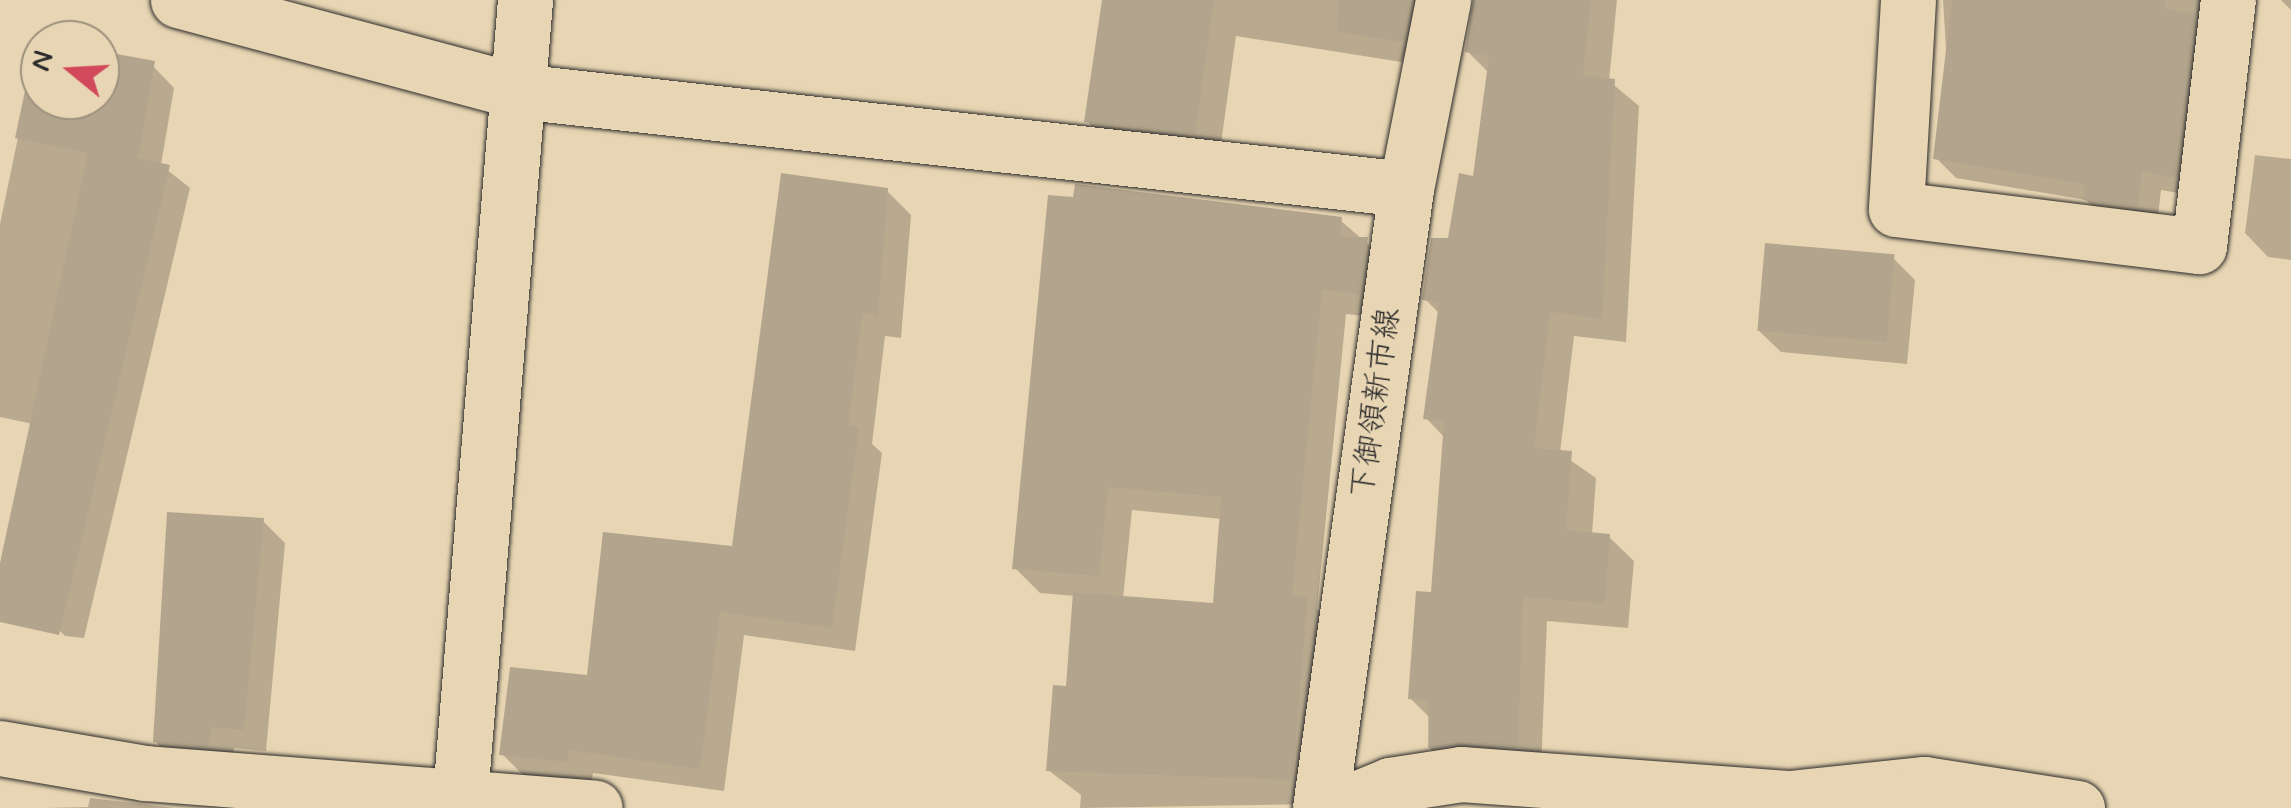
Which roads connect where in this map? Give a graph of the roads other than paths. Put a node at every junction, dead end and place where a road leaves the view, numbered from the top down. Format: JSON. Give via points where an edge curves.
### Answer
{"nodes":[{"id":1,"x":178,"y":0,"type":"edge"},
{"id":2,"x":524,"y":0,"type":"edge"},
{"id":3,"x":1442,"y":0,"type":"edge"},
{"id":4,"x":1908,"y":0,"type":"edge"},
{"id":5,"x":2228,"y":0,"type":"edge"},
{"id":6,"x":517,"y":91,"type":"junction"},
{"id":7,"x":1406,"y":189,"type":"junction"},
{"id":8,"x":0,"y":748,"type":"edge"},
{"id":9,"x":460,"y":802,"type":"edge"},
{"id":10,"x":595,"y":808,"type":"edge"},
{"id":11,"x":1320,"y":808,"type":"edge"},
{"id":12,"x":1334,"y":808,"type":"edge"},
{"id":13,"x":2076,"y":808,"type":"edge"}],
"edges":[{"from":1,"to":6,"type":"street"},
{"from":2,"to":6,"type":"street"},
{"from":3,"to":7,"type":"street","name":"下御領新市線"},
{"from":4,"to":5,"type":"street","via":[[1896,209],[2199,246]]},
{"from":6,"to":7,"type":"street"},
{"from":6,"to":9,"type":"street"},
{"from":7,"to":11,"type":"street","name":"下御領新市線"},
{"from":8,"to":9,"type":"street","via":[[145,773]]},
{"from":9,"to":10,"type":"street"},
{"from":12,"to":13,"type":"street","via":[[1390,786],[1462,774],[1790,798],[1924,784]]}]}
